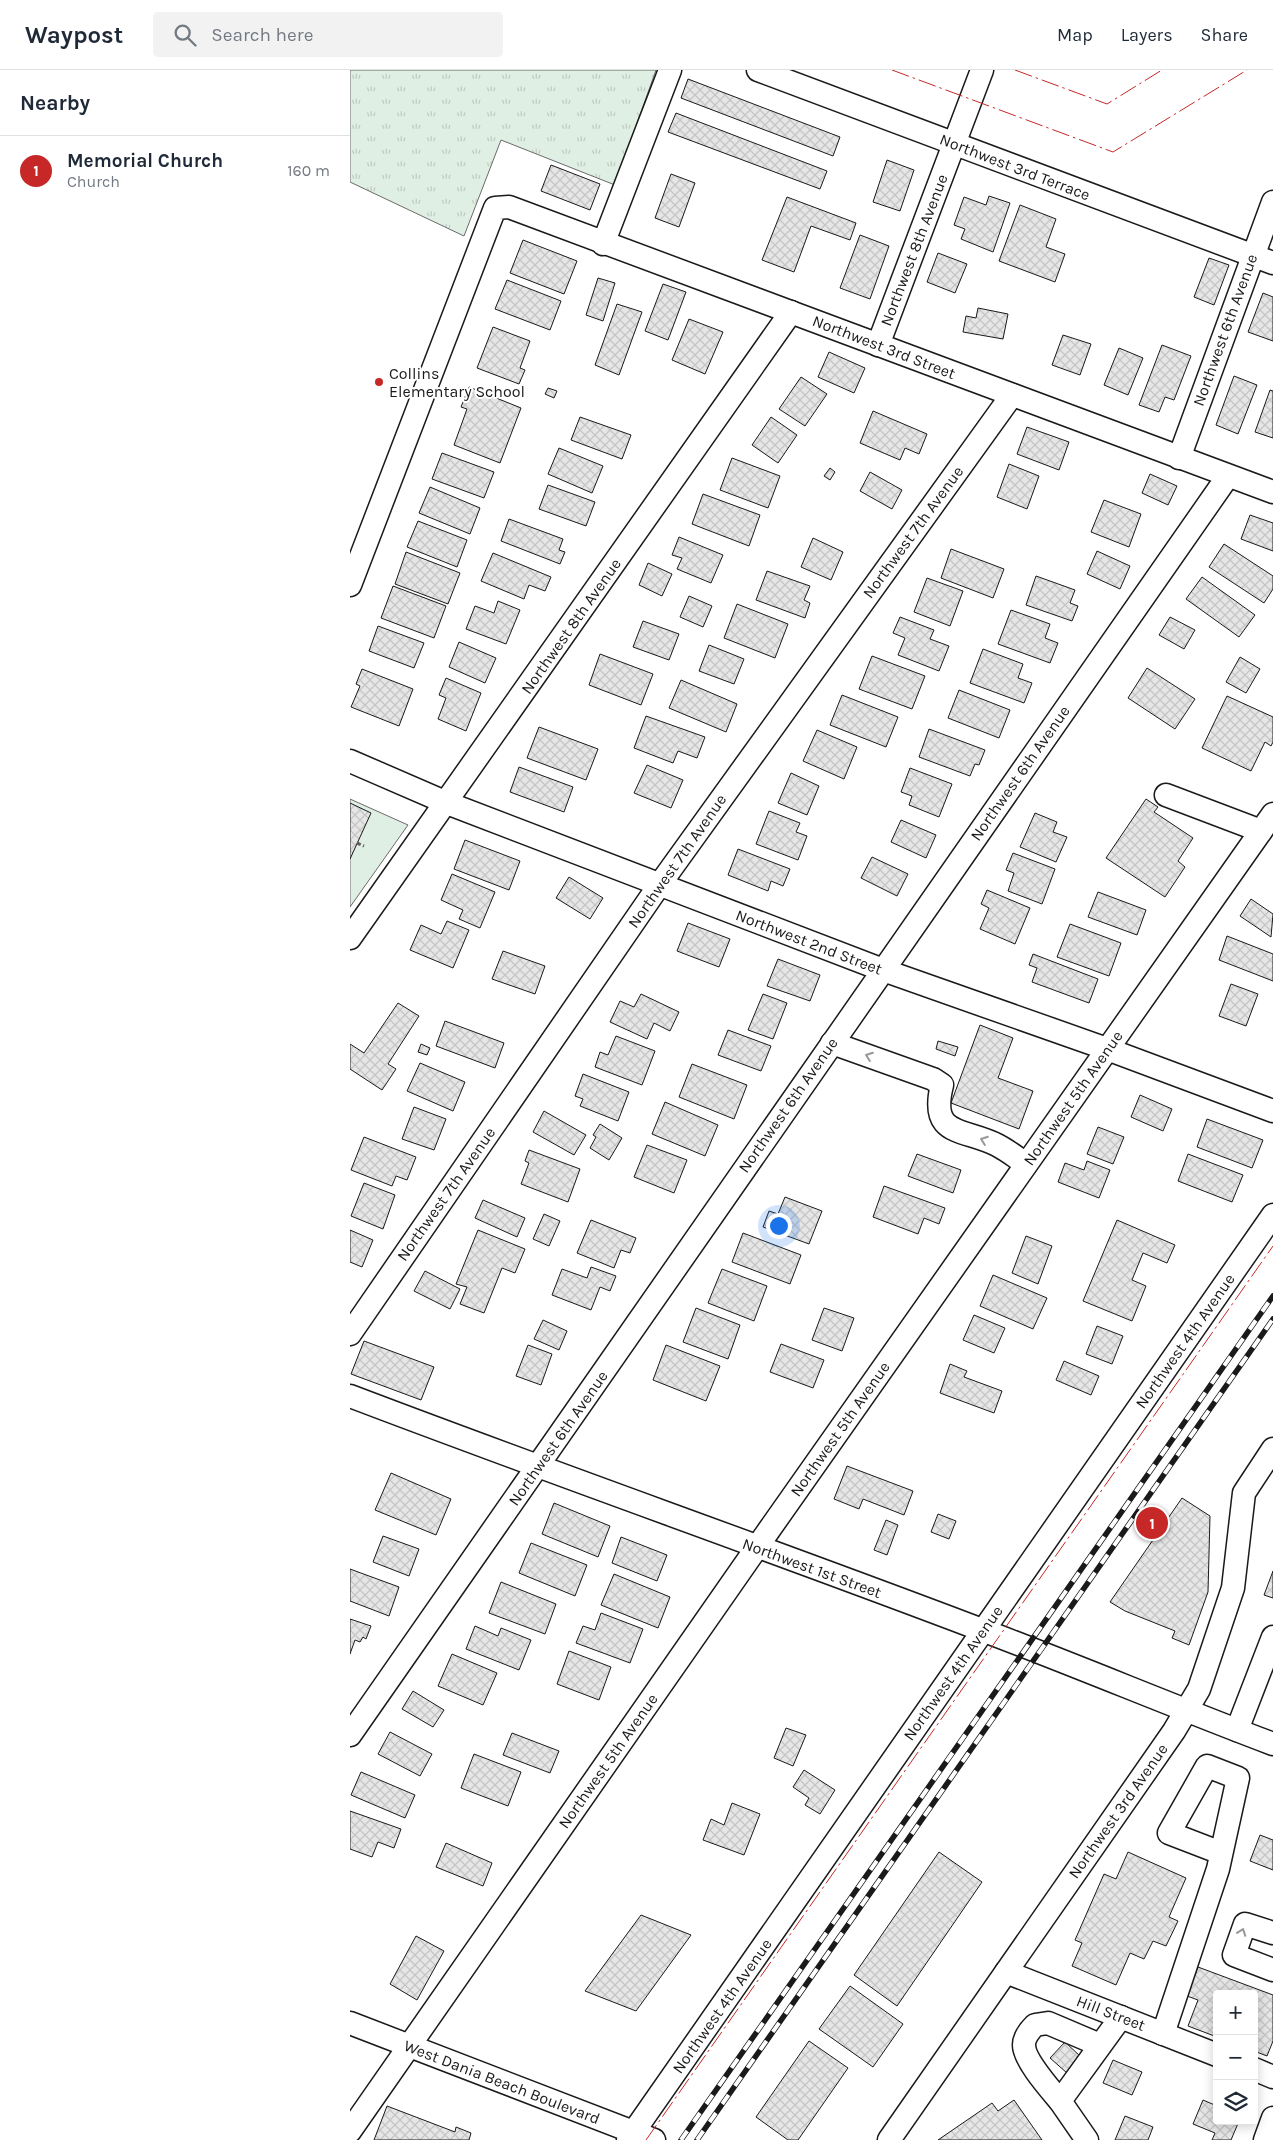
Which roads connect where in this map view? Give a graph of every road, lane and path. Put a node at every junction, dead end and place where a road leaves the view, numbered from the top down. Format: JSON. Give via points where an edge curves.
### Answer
{"nodes":[{"id":1,"x":670,"y":70,"type":"edge"},
{"id":2,"x":758,"y":70,"type":"edge"},
{"id":3,"x":982,"y":70,"type":"edge"},
{"id":4,"x":954,"y":144,"type":"junction"},
{"id":5,"x":1273,"y":202,"type":"edge"},
{"id":6,"x":604,"y":244,"type":"junction"},
{"id":7,"x":1263,"y":259,"type":"edge"},
{"id":8,"x":791,"y":312,"type":"junction"},
{"id":9,"x":878,"y":345,"type":"junction"},
{"id":10,"x":1012,"y":395,"type":"junction"},
{"id":11,"x":1179,"y":458,"type":"junction"},
{"id":12,"x":1228,"y":476,"type":"junction"},
{"id":13,"x":1273,"y":492,"type":"edge"},
{"id":14,"x":350,"y":585,"type":"edge"},
{"id":15,"x":350,"y":761,"type":"edge"},
{"id":16,"x":1166,"y":795,"type":"dead end"},
{"id":17,"x":447,"y":803,"type":"junction"},
{"id":18,"x":1267,"y":822,"type":"edge"},
{"id":19,"x":357,"y":843,"type":"dead end"},
{"id":20,"x":364,"y":846,"type":"dead end"},
{"id":21,"x":660,"y":884,"type":"junction"},
{"id":22,"x":350,"y":938,"type":"edge"},
{"id":23,"x":883,"y":970,"type":"junction"},
{"id":24,"x":832,"y":1042,"type":"junction"},
{"id":25,"x":1107,"y":1049,"type":"junction"},
{"id":26,"x":1273,"y":1111,"type":"edge"},
{"id":27,"x":1026,"y":1164,"type":"junction"},
{"id":28,"x":1273,"y":1215,"type":"edge"},
{"id":29,"x":350,"y":1334,"type":"edge"},
{"id":30,"x":350,"y":1396,"type":"edge"},
{"id":31,"x":1273,"y":1449,"type":"edge"},
{"id":32,"x":538,"y":1467,"type":"junction"},
{"id":33,"x":757,"y":1548,"type":"junction"},
{"id":34,"x":983,"y":1630,"type":"junction"},
{"id":35,"x":1273,"y":1637,"type":"edge"},
{"id":36,"x":1186,"y":1712,"type":"junction"},
{"id":37,"x":1237,"y":1730,"type":"junction"},
{"id":38,"x":350,"y":1736,"type":"edge"},
{"id":39,"x":1273,"y":1744,"type":"edge"},
{"id":40,"x":1221,"y":1853,"type":"dead end"},
{"id":41,"x":1273,"y":1933,"type":"edge"},
{"id":42,"x":1273,"y":1970,"type":"edge"},
{"id":43,"x":1006,"y":1972,"type":"junction"},
{"id":44,"x":1121,"y":2017,"type":"junction"},
{"id":45,"x":350,"y":2023,"type":"edge"},
{"id":46,"x":1163,"y":2034,"type":"junction"},
{"id":47,"x":1100,"y":2046,"type":"junction"},
{"id":48,"x":410,"y":2047,"type":"junction"},
{"id":49,"x":1213,"y":2053,"type":"edge"},
{"id":50,"x":1258,"y":2071,"type":"edge"},
{"id":51,"x":1273,"y":2077,"type":"edge"},
{"id":52,"x":1060,"y":2101,"type":"junction"},
{"id":53,"x":350,"y":2131,"type":"edge"},
{"id":54,"x":638,"y":2137,"type":"edge"},
{"id":55,"x":890,"y":2140,"type":"edge"},
{"id":56,"x":1086,"y":2140,"type":"edge"}],
"edges":[{"from":1,"to":6,"type":"street"},
{"from":2,"to":4,"type":"street","name":"Northwest 3rd Terrace"},
{"from":3,"to":4,"type":"street","name":"Northwest 8th Avenue"},
{"from":4,"to":7,"type":"street","name":"Northwest 3rd Terrace"},
{"from":4,"to":9,"type":"street","name":"Northwest 8th Avenue"},
{"from":5,"to":7,"type":"street","name":"Northwest 6th Avenue"},
{"from":6,"to":8,"type":"street","name":"Northwest 3rd Street"},
{"from":6,"to":14,"type":"street","name":"Northwest 3rd Street","via":[[508,207],[495,208]]},
{"from":7,"to":11,"type":"street","name":"Northwest 6th Avenue"},
{"from":8,"to":9,"type":"street","name":"Northwest 3rd Street"},
{"from":8,"to":17,"type":"street","name":"Northwest 8th Avenue"},
{"from":9,"to":10,"type":"street","name":"Northwest 3rd Street"},
{"from":10,"to":11,"type":"street","name":"Northwest 3rd Street"},
{"from":10,"to":21,"type":"street","name":"Northwest 7th Avenue"},
{"from":11,"to":12,"type":"street","name":"Northwest 3rd Street"},
{"from":12,"to":13,"type":"street","name":"Northwest 3rd Street"},
{"from":12,"to":23,"type":"street","name":"Northwest 6th Avenue"},
{"from":15,"to":17,"type":"street","name":"Northwest 2nd Street"},
{"from":16,"to":18,"type":"street"},
{"from":17,"to":21,"type":"street","name":"Northwest 2nd Street"},
{"from":17,"to":22,"type":"street","name":"Northwest 8th Avenue"},
{"from":18,"to":25,"type":"street","name":"Northwest 5th Avenue"},
{"from":19,"to":20,"type":"path"},
{"from":21,"to":23,"type":"street","name":"Northwest 2nd Street"},
{"from":21,"to":29,"type":"street","name":"Northwest 7th Avenue"},
{"from":23,"to":24,"type":"street","name":"Northwest 6th Avenue"},
{"from":23,"to":25,"type":"street","name":"Northwest 2nd Street"},
{"from":27,"to":24,"type":"street","one_way":true,"via":[[997,1145],[949,1128],[942,1120],[938,1102],[942,1085],[933,1079]]},
{"from":24,"to":32,"type":"street","name":"Northwest 6th Avenue"},
{"from":25,"to":26,"type":"street","name":"Northwest 2nd Street"},
{"from":25,"to":27,"type":"street","name":"Northwest 5th Avenue"},
{"from":27,"to":33,"type":"street","name":"Northwest 5th Avenue"},
{"from":28,"to":34,"type":"street","name":"Northwest 4th Avenue"},
{"from":30,"to":32,"type":"street","name":"Northwest 1st Street"},
{"from":31,"to":36,"type":"street","name":"Northwest 3rd Avenue","via":[[1244,1493],[1233,1588],[1199,1689]]},
{"from":32,"to":33,"type":"street","name":"Northwest 1st Street"},
{"from":32,"to":38,"type":"street","name":"Northwest 6th Avenue"},
{"from":33,"to":34,"type":"street","name":"Northwest 1st Street"},
{"from":33,"to":48,"type":"street","name":"Northwest 5th Avenue"},
{"from":34,"to":36,"type":"street","name":"Northwest 1st Street"},
{"from":34,"to":54,"type":"street","name":"Northwest 4th Avenue"},
{"from":35,"to":37,"type":"street"},
{"from":36,"to":37,"type":"street","name":"Northwest 1st Street"},
{"from":36,"to":43,"type":"street","name":"Northwest 3rd Avenue"},
{"from":37,"to":39,"type":"street","name":"Northwest 1st Street"},
{"from":40,"to":46,"type":"street"},
{"from":42,"to":41,"type":"street","one_way":true,"via":[[1234,1955],[1244,1924]]},
{"from":43,"to":44,"type":"street","name":"Hill Street"},
{"from":43,"to":55,"type":"street","name":"Northwest 3rd Avenue"},
{"from":44,"to":46,"type":"street","name":"Hill Street"},
{"from":44,"to":47,"type":"street"},
{"from":45,"to":48,"type":"street","name":"West Dania Beach Boulevard"},
{"from":46,"to":49,"type":"street","name":"Hill Street"},
{"from":47,"to":52,"type":"street"},
{"from":47,"to":52,"type":"street","via":[[1048,2024],[1035,2025],[1028,2033],[1024,2045],[1028,2058]]},
{"from":48,"to":53,"type":"street","name":"Northwest 5th Avenue"},
{"from":48,"to":54,"type":"street","name":"West Dania Beach Boulevard"},
{"from":50,"to":51,"type":"street"},
{"from":52,"to":56,"type":"street"}]}
